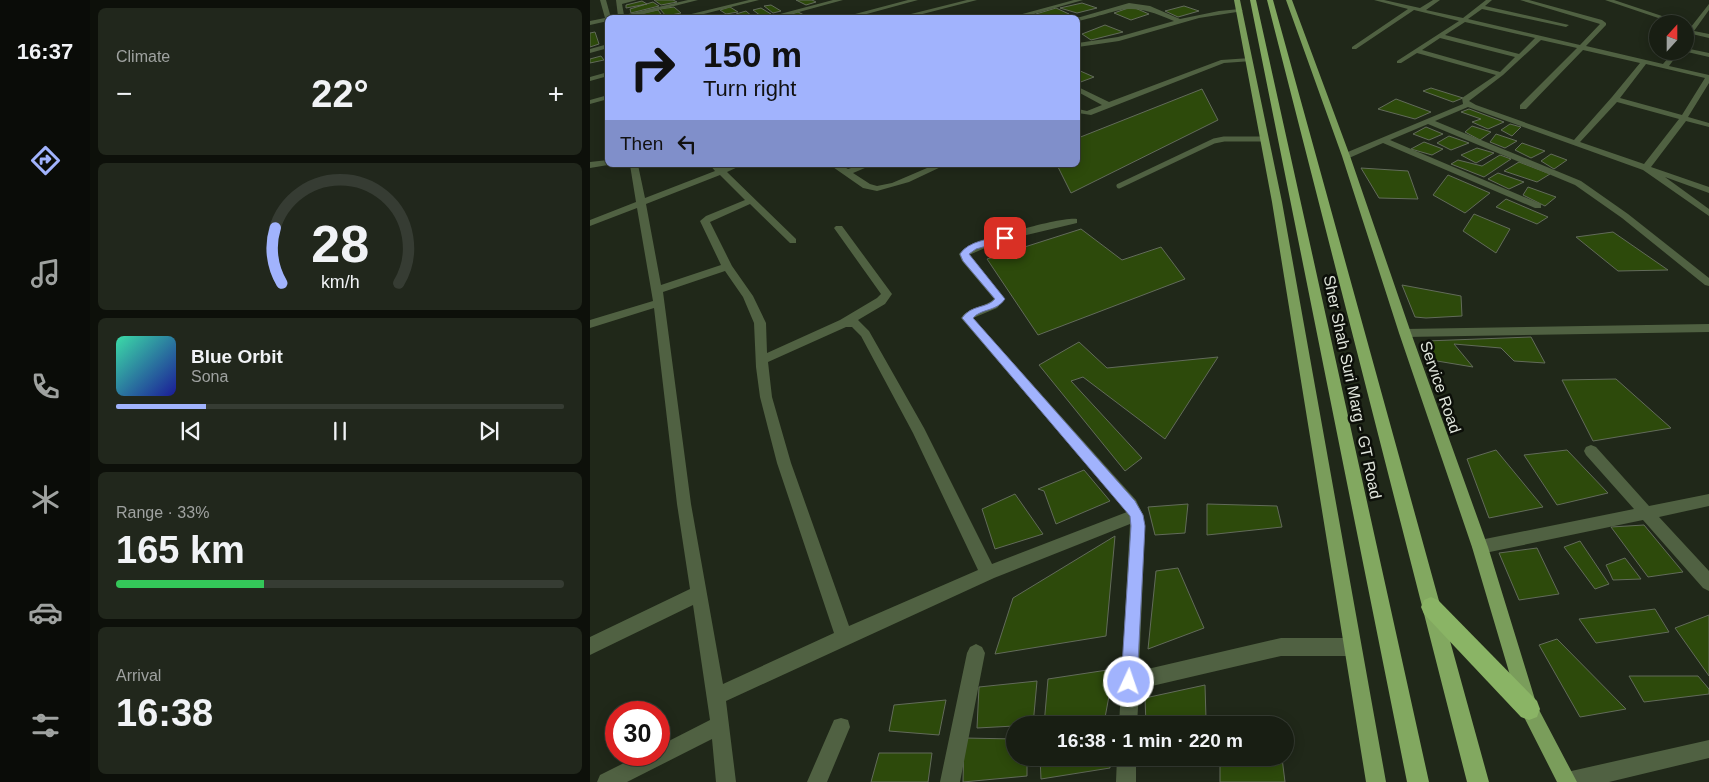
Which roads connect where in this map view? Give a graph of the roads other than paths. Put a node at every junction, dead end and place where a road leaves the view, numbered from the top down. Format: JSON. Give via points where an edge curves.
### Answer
{"nodes":[{"id":1,"x":603,"y":0,"type":"edge"},
{"id":2,"x":634,"y":0,"type":"edge"},
{"id":3,"x":695,"y":0,"type":"edge"},
{"id":4,"x":756,"y":0,"type":"edge"},
{"id":5,"x":840,"y":0,"type":"edge"},
{"id":6,"x":915,"y":0,"type":"edge"},
{"id":7,"x":974,"y":0,"type":"edge"},
{"id":8,"x":1080,"y":0,"type":"edge"},
{"id":9,"x":1253,"y":0,"type":"edge"},
{"id":10,"x":1270,"y":0,"type":"edge"},
{"id":11,"x":1290,"y":0,"type":"edge"},
{"id":12,"x":1377,"y":0,"type":"edge"},
{"id":13,"x":1437,"y":0,"type":"edge"},
{"id":14,"x":1489,"y":0,"type":"edge"},
{"id":15,"x":1523,"y":0,"type":"edge"},
{"id":16,"x":1608,"y":0,"type":"edge"},
{"id":17,"x":620,"y":2,"type":"edge"},
{"id":18,"x":1646,"y":4,"type":"dead end"},
{"id":19,"x":1239,"y":5,"type":"edge"},
{"id":20,"x":1709,"y":6,"type":"edge"},
{"id":21,"x":1482,"y":7,"type":"junction"},
{"id":22,"x":1413,"y":8,"type":"junction"},
{"id":23,"x":1421,"y":10,"type":"junction"},
{"id":24,"x":1640,"y":10,"type":"junction"},
{"id":25,"x":607,"y":15,"type":"edge"},
{"id":26,"x":620,"y":15,"type":"edge"},
{"id":27,"x":629,"y":15,"type":"edge"},
{"id":28,"x":691,"y":15,"type":"edge"},
{"id":29,"x":785,"y":15,"type":"edge"},
{"id":30,"x":855,"y":15,"type":"edge"},
{"id":31,"x":911,"y":15,"type":"edge"},
{"id":32,"x":1022,"y":15,"type":"edge"},
{"id":33,"x":1656,"y":15,"type":"edge"},
{"id":34,"x":1080,"y":18,"type":"edge"},
{"id":35,"x":1700,"y":18,"type":"junction"},
{"id":36,"x":605,"y":19,"type":"edge"},
{"id":37,"x":1464,"y":20,"type":"junction"},
{"id":38,"x":1709,"y":20,"type":"edge"},
{"id":39,"x":1181,"y":22,"type":"junction"},
{"id":40,"x":590,"y":23,"type":"edge"},
{"id":41,"x":1566,"y":25,"type":"dead end"},
{"id":42,"x":1694,"y":27,"type":"edge"},
{"id":43,"x":1694,"y":31,"type":"edge"},
{"id":44,"x":1440,"y":36,"type":"junction"},
{"id":45,"x":1709,"y":36,"type":"edge"},
{"id":46,"x":1540,"y":38,"type":"junction"},
{"id":47,"x":1080,"y":45,"type":"edge"},
{"id":48,"x":605,"y":47,"type":"edge"},
{"id":49,"x":1582,"y":47,"type":"junction"},
{"id":50,"x":1354,"y":48,"type":"dead end"},
{"id":51,"x":590,"y":51,"type":"edge"},
{"id":52,"x":1416,"y":51,"type":"junction"},
{"id":53,"x":1694,"y":52,"type":"edge"},
{"id":54,"x":1709,"y":55,"type":"edge"},
{"id":55,"x":1520,"y":56,"type":"junction"},
{"id":56,"x":1250,"y":60,"type":"junction"},
{"id":57,"x":1670,"y":60,"type":"edge"},
{"id":58,"x":1399,"y":62,"type":"dead end"},
{"id":59,"x":1644,"y":62,"type":"junction"},
{"id":60,"x":1665,"y":67,"type":"junction"},
{"id":61,"x":1501,"y":74,"type":"junction"},
{"id":62,"x":605,"y":75,"type":"edge"},
{"id":63,"x":1709,"y":77,"type":"edge"},
{"id":64,"x":590,"y":79,"type":"edge"},
{"id":65,"x":1080,"y":90,"type":"edge"},
{"id":66,"x":605,"y":98,"type":"edge"},
{"id":67,"x":1615,"y":99,"type":"junction"},
{"id":68,"x":590,"y":102,"type":"edge"},
{"id":69,"x":1468,"y":104,"type":"junction"},
{"id":70,"x":1108,"y":105,"type":"junction"},
{"id":71,"x":1523,"y":107,"type":"dead end"},
{"id":72,"x":1080,"y":112,"type":"edge"},
{"id":73,"x":1684,"y":118,"type":"junction"},
{"id":74,"x":1428,"y":121,"type":"junction"},
{"id":75,"x":1709,"y":125,"type":"edge"},
{"id":76,"x":1265,"y":139,"type":"junction"},
{"id":77,"x":1382,"y":140,"type":"junction"},
{"id":78,"x":1576,"y":142,"type":"junction"},
{"id":79,"x":1346,"y":156,"type":"junction"},
{"id":80,"x":605,"y":162,"type":"edge"},
{"id":81,"x":590,"y":165,"type":"edge"},
{"id":82,"x":634,"y":167,"type":"edge"},
{"id":83,"x":838,"y":167,"type":"edge"},
{"id":84,"x":863,"y":167,"type":"edge"},
{"id":85,"x":936,"y":167,"type":"edge"},
{"id":86,"x":1646,"y":168,"type":"junction"},
{"id":87,"x":717,"y":169,"type":"edge"},
{"id":88,"x":849,"y":172,"type":"junction"},
{"id":89,"x":1119,"y":186,"type":"dead end"},
{"id":90,"x":1709,"y":190,"type":"edge"},
{"id":91,"x":750,"y":200,"type":"junction"},
{"id":92,"x":642,"y":204,"type":"junction"},
{"id":93,"x":1538,"y":206,"type":"dead end"},
{"id":94,"x":1709,"y":213,"type":"edge"},
{"id":95,"x":1074,"y":221,"type":"dead end"},
{"id":96,"x":590,"y":224,"type":"edge"},
{"id":97,"x":839,"y":228,"type":"dead end"},
{"id":98,"x":793,"y":241,"type":"dead end"},
{"id":99,"x":727,"y":267,"type":"junction"},
{"id":100,"x":1709,"y":283,"type":"edge"},
{"id":101,"x":657,"y":296,"type":"junction"},
{"id":102,"x":844,"y":323,"type":"junction"},
{"id":103,"x":590,"y":324,"type":"edge"},
{"id":104,"x":1709,"y":328,"type":"edge"},
{"id":105,"x":1405,"y":333,"type":"junction"},
{"id":106,"x":762,"y":360,"type":"junction"},
{"id":107,"x":1591,"y":451,"type":"dead end"},
{"id":108,"x":1709,"y":500,"type":"edge"},
{"id":109,"x":1646,"y":512,"type":"junction"},
{"id":110,"x":1136,"y":515,"type":"junction"},
{"id":111,"x":1480,"y":547,"type":"junction"},
{"id":112,"x":988,"y":573,"type":"junction"},
{"id":113,"x":1709,"y":583,"type":"edge"},
{"id":114,"x":698,"y":594,"type":"junction"},
{"id":115,"x":1431,"y":607,"type":"junction"},
{"id":116,"x":844,"y":637,"type":"junction"},
{"id":117,"x":590,"y":646,"type":"edge"},
{"id":118,"x":1351,"y":647,"type":"junction"},
{"id":119,"x":976,"y":653,"type":"dead end"},
{"id":120,"x":1129,"y":682,"type":"junction"},
{"id":121,"x":716,"y":696,"type":"junction"},
{"id":122,"x":1529,"y":709,"type":"junction"},
{"id":123,"x":1128,"y":716,"type":"edge"},
{"id":124,"x":718,"y":726,"type":"junction"},
{"id":125,"x":841,"y":727,"type":"dead end"},
{"id":126,"x":1709,"y":749,"type":"edge"},
{"id":127,"x":1127,"y":766,"type":"edge"},
{"id":128,"x":607,"y":782,"type":"edge"},
{"id":129,"x":726,"y":782,"type":"edge"},
{"id":130,"x":816,"y":782,"type":"edge"},
{"id":131,"x":950,"y":782,"type":"edge"},
{"id":132,"x":1126,"y":782,"type":"edge"},
{"id":133,"x":1376,"y":782,"type":"edge"},
{"id":134,"x":1418,"y":782,"type":"edge"},
{"id":135,"x":1478,"y":782,"type":"edge"},
{"id":136,"x":1567,"y":782,"type":"edge"}],
"edges":[{"from":1,"to":25,"type":"street"},
{"from":2,"to":17,"type":"street"},
{"from":3,"to":27,"type":"street"},
{"from":4,"to":28,"type":"street"},
{"from":5,"to":29,"type":"street"},
{"from":6,"to":30,"type":"street"},
{"from":7,"to":31,"type":"street"},
{"from":8,"to":32,"type":"street"},
{"from":9,"to":134,"type":"highway","name":"Sher Shah Suri Marg - GT Road"},
{"from":10,"to":115,"type":"highway","name":"Sher Shah Suri Marg - GT Road"},
{"from":11,"to":79,"type":"main road","name":"Service Road"},
{"from":12,"to":22,"type":"street"},
{"from":13,"to":23,"type":"street"},
{"from":14,"to":21,"type":"street"},
{"from":15,"to":49,"type":"street","via":[[1603,22],[1604,25]]},
{"from":16,"to":24,"type":"street"},
{"from":17,"to":26,"type":"street"},
{"from":18,"to":24,"type":"street"},
{"from":19,"to":39,"type":"street"},
{"from":19,"to":56,"type":"main road"},
{"from":20,"to":35,"type":"street"},
{"from":21,"to":37,"type":"street"},
{"from":21,"to":41,"type":"street"},
{"from":22,"to":23,"type":"street"},
{"from":22,"to":50,"type":"street"},
{"from":23,"to":37,"type":"street"},
{"from":24,"to":33,"type":"street"},
{"from":34,"to":39,"type":"street","via":[[1136,5]]},
{"from":35,"to":38,"type":"street"},
{"from":35,"to":42,"type":"street"},
{"from":36,"to":40,"type":"street"},
{"from":37,"to":44,"type":"street"},
{"from":37,"to":46,"type":"street"},
{"from":39,"to":47,"type":"street","via":[[1108,41]]},
{"from":43,"to":45,"type":"street"},
{"from":44,"to":52,"type":"street"},
{"from":44,"to":55,"type":"street"},
{"from":46,"to":49,"type":"street"},
{"from":46,"to":55,"type":"street"},
{"from":48,"to":51,"type":"street"},
{"from":49,"to":59,"type":"street"},
{"from":49,"to":71,"type":"street"},
{"from":52,"to":58,"type":"street"},
{"from":52,"to":61,"type":"street"},
{"from":53,"to":54,"type":"street"},
{"from":55,"to":61,"type":"street"},
{"from":56,"to":70,"type":"street","via":[[1223,61]]},
{"from":56,"to":76,"type":"main road"},
{"from":57,"to":60,"type":"street"},
{"from":59,"to":60,"type":"street"},
{"from":59,"to":67,"type":"street"},
{"from":60,"to":63,"type":"street"},
{"from":61,"to":69,"type":"street","via":[[1465,100]]},
{"from":62,"to":64,"type":"street"},
{"from":63,"to":73,"type":"street"},
{"from":65,"to":70,"type":"street"},
{"from":66,"to":68,"type":"street"},
{"from":67,"to":73,"type":"street"},
{"from":67,"to":78,"type":"street"},
{"from":69,"to":74,"type":"street"},
{"from":69,"to":78,"type":"street"},
{"from":70,"to":72,"type":"street","via":[[1087,114]]},
{"from":73,"to":75,"type":"street"},
{"from":73,"to":86,"type":"street"},
{"from":74,"to":77,"type":"street"},
{"from":74,"to":100,"type":"street","via":[[1578,183]]},
{"from":76,"to":89,"type":"lane","via":[[1214,141]]},
{"from":76,"to":118,"type":"main road"},
{"from":77,"to":79,"type":"street"},
{"from":77,"to":93,"type":"street"},
{"from":78,"to":86,"type":"street"},
{"from":79,"to":105,"type":"main road","name":"Service Road"},
{"from":80,"to":81,"type":"street"},
{"from":82,"to":92,"type":"street"},
{"from":83,"to":88,"type":"street"},
{"from":84,"to":88,"type":"street"},
{"from":85,"to":88,"type":"street","via":[[880,189],[868,187]]},
{"from":86,"to":90,"type":"street"},
{"from":86,"to":94,"type":"street"},
{"from":87,"to":91,"type":"street"},
{"from":87,"to":92,"type":"street"},
{"from":91,"to":98,"type":"street"},
{"from":91,"to":99,"type":"street","via":[[705,222]]},
{"from":92,"to":96,"type":"street"},
{"from":92,"to":101,"type":"street"},
{"from":95,"to":110,"type":"street","via":[[967,250],[964,254],[966,259],[1000,299],[972,312],[967,318]]},
{"from":97,"to":102,"type":"street","via":[[887,294]]},
{"from":99,"to":101,"type":"street"},
{"from":99,"to":106,"type":"street","via":[[757,313]]},
{"from":101,"to":103,"type":"street"},
{"from":101,"to":114,"type":"street"},
{"from":102,"to":106,"type":"street"},
{"from":102,"to":112,"type":"street","via":[[855,324],[865,334],[919,432]]},
{"from":104,"to":105,"type":"street"},
{"from":105,"to":111,"type":"main road","name":"Service Road"},
{"from":106,"to":116,"type":"street","via":[[766,397],[784,463]]},
{"from":107,"to":109,"type":"street"},
{"from":108,"to":109,"type":"street"},
{"from":109,"to":111,"type":"street"},
{"from":109,"to":113,"type":"street"},
{"from":110,"to":112,"type":"street"},
{"from":110,"to":120,"type":"street"},
{"from":111,"to":122,"type":"main road","name":"Service Road"},
{"from":112,"to":116,"type":"street"},
{"from":114,"to":117,"type":"street"},
{"from":114,"to":121,"type":"street"},
{"from":115,"to":122,"type":"highway"},
{"from":115,"to":135,"type":"highway","name":"Sher Shah Suri Marg - GT Road"},
{"from":116,"to":121,"type":"street"},
{"from":118,"to":120,"type":"street","via":[[1281,647]]},
{"from":118,"to":133,"type":"main road"},
{"from":119,"to":131,"type":"street"},
{"from":120,"to":123,"type":"street"},
{"from":121,"to":124,"type":"street"},
{"from":122,"to":136,"type":"main road","name":"Service Road"},
{"from":124,"to":128,"type":"street"},
{"from":124,"to":129,"type":"street"},
{"from":125,"to":130,"type":"street"},
{"from":126,"to":136,"type":"street"},
{"from":127,"to":132,"type":"street"}]}
